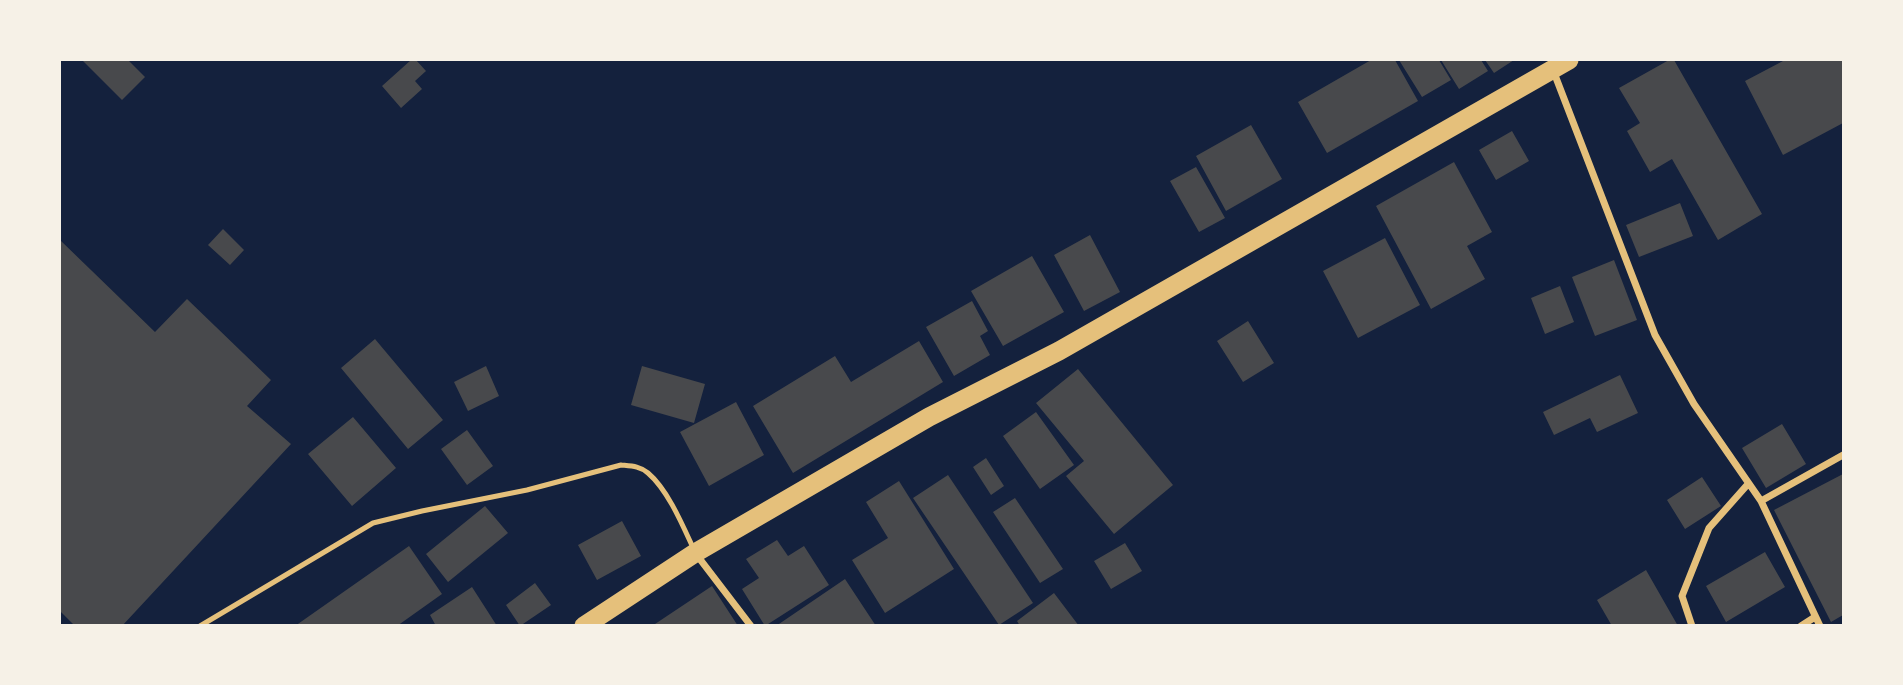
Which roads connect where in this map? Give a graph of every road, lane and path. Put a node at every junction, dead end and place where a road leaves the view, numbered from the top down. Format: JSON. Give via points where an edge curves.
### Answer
{"nodes":[{"id":1,"x":1561,"y":64,"type":"edge"},
{"id":2,"x":1843,"y":455,"type":"edge"},
{"id":3,"x":1748,"y":484,"type":"junction"},
{"id":4,"x":1761,"y":501,"type":"junction"},
{"id":5,"x":695,"y":553,"type":"junction"},
{"id":6,"x":1815,"y":617,"type":"junction"},
{"id":7,"x":200,"y":625,"type":"edge"},
{"id":8,"x":584,"y":625,"type":"edge"},
{"id":9,"x":751,"y":625,"type":"edge"},
{"id":10,"x":1692,"y":625,"type":"edge"},
{"id":11,"x":1801,"y":625,"type":"edge"},
{"id":12,"x":1819,"y":625,"type":"edge"}],
"edges":[{"from":1,"to":3,"type":"street","via":[[1655,335]]},
{"from":1,"to":5,"type":"highway"},
{"from":2,"to":4,"type":"street"},
{"from":3,"to":4,"type":"street"},
{"from":3,"to":10,"type":"street","via":[[1709,528],[1682,596]]},
{"from":4,"to":6,"type":"street"},
{"from":5,"to":7,"type":"lane","via":[[679,517],[648,472],[621,465],[373,523]]},
{"from":5,"to":8,"type":"highway"},
{"from":5,"to":9,"type":"street"},
{"from":6,"to":11,"type":"street"},
{"from":6,"to":12,"type":"street"}]}
